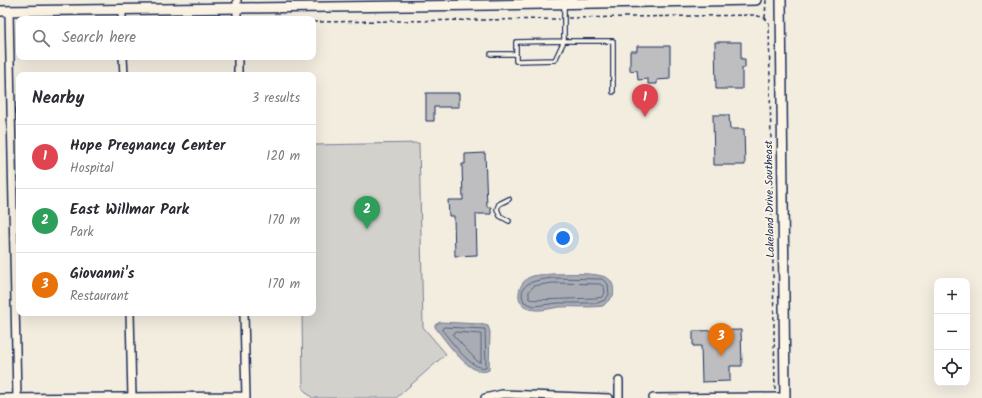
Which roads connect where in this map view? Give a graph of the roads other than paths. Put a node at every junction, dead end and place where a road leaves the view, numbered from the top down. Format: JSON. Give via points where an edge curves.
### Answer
{"nodes":[{"id":1,"x":756,"y":0,"type":"edge"},
{"id":2,"x":781,"y":0,"type":"edge"},
{"id":3,"x":704,"y":1,"type":"edge"},
{"id":4,"x":237,"y":4,"type":"edge"},
{"id":5,"x":564,"y":4,"type":"junction"},
{"id":6,"x":122,"y":9,"type":"junction"},
{"id":7,"x":4,"y":11,"type":"edge"},
{"id":8,"x":122,"y":16,"type":"edge"},
{"id":9,"x":237,"y":16,"type":"edge"},
{"id":10,"x":564,"y":41,"type":"junction"},
{"id":11,"x":491,"y":54,"type":"dead end"},
{"id":12,"x":516,"y":54,"type":"junction"},
{"id":13,"x":123,"y":60,"type":"edge"},
{"id":14,"x":238,"y":60,"type":"edge"},
{"id":15,"x":124,"y":72,"type":"edge"},
{"id":16,"x":238,"y":72,"type":"edge"},
{"id":17,"x":613,"y":92,"type":"dead end"},
{"id":18,"x":509,"y":199,"type":"dead end"},
{"id":19,"x":509,"y":221,"type":"dead end"},
{"id":20,"x":130,"y":316,"type":"edge"},
{"id":21,"x":244,"y":316,"type":"edge"},
{"id":22,"x":619,"y":380,"type":"dead end"},
{"id":23,"x":246,"y":397,"type":"edge"},
{"id":24,"x":0,"y":398,"type":"edge"},
{"id":25,"x":17,"y":398,"type":"edge"},
{"id":26,"x":132,"y":398,"type":"edge"},
{"id":27,"x":485,"y":398,"type":"edge"},
{"id":28,"x":609,"y":398,"type":"edge"},
{"id":29,"x":619,"y":398,"type":"edge"},
{"id":30,"x":653,"y":398,"type":"edge"},
{"id":31,"x":785,"y":398,"type":"edge"}],
"edges":[{"from":1,"to":3,"type":"main road"},
{"from":2,"to":31,"type":"main road","name":"Lakeland Drive Southeast"},
{"from":3,"to":5,"type":"main road"},
{"from":4,"to":5,"type":"main road"},
{"from":4,"to":6,"type":"main road"},
{"from":4,"to":9,"type":"street"},
{"from":5,"to":10,"type":"lane"},
{"from":6,"to":7,"type":"main road"},
{"from":6,"to":8,"type":"street"},
{"from":7,"to":25,"type":"street"},
{"from":10,"to":12,"type":"lane","via":[[516,42]]},
{"from":10,"to":12,"type":"lane","via":[[555,60],[516,61]]},
{"from":10,"to":17,"type":"lane","via":[[613,41]]},
{"from":11,"to":12,"type":"lane"},
{"from":13,"to":15,"type":"street"},
{"from":14,"to":16,"type":"street"},
{"from":18,"to":19,"type":"lane","via":[[498,204],[497,209],[500,216]]},
{"from":20,"to":26,"type":"street"},
{"from":21,"to":23,"type":"street"},
{"from":22,"to":29,"type":"street"},
{"from":23,"to":26,"type":"street"},
{"from":24,"to":25,"type":"street"},
{"from":25,"to":26,"type":"street"},
{"from":27,"to":28,"type":"street","via":[[502,394]]},
{"from":30,"to":31,"type":"street"}]}
